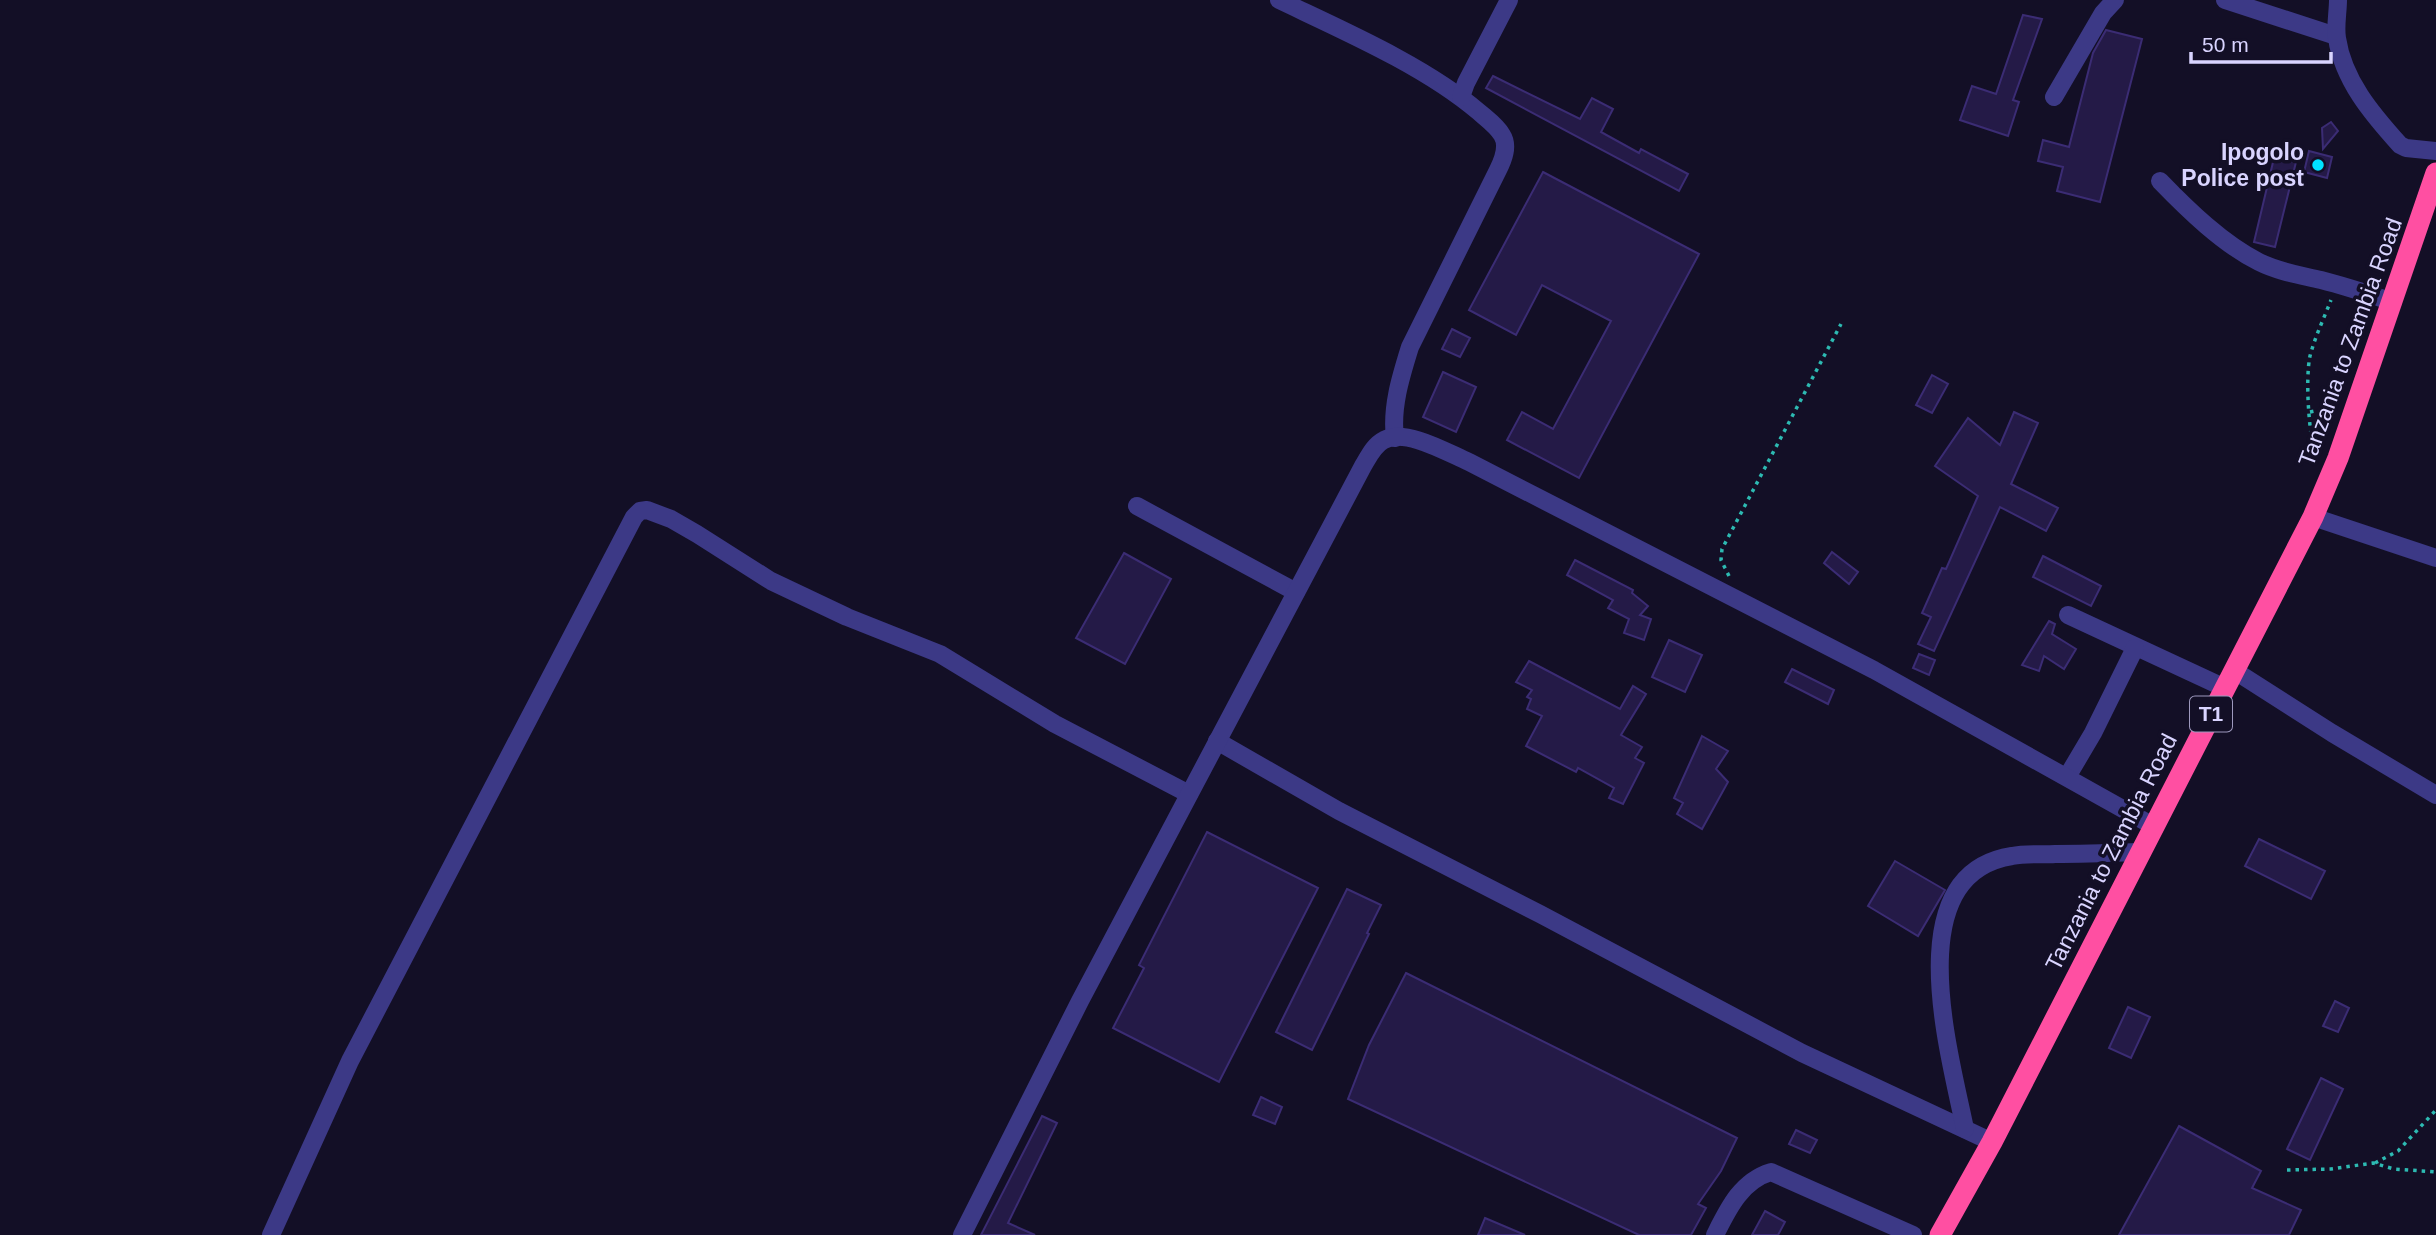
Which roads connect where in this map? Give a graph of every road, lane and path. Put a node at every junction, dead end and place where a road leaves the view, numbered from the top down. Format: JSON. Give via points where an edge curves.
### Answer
{"nodes":[{"id":1,"x":1279,"y":0,"type":"edge"},
{"id":2,"x":1509,"y":0,"type":"edge"},
{"id":3,"x":2115,"y":0,"type":"edge"},
{"id":4,"x":2225,"y":0,"type":"edge"},
{"id":5,"x":2338,"y":0,"type":"edge"},
{"id":6,"x":2336,"y":36,"type":"junction"},
{"id":7,"x":1461,"y":97,"type":"junction"},
{"id":8,"x":2054,"y":97,"type":"dead end"},
{"id":9,"x":2436,"y":151,"type":"edge"},
{"id":10,"x":2436,"y":173,"type":"edge"},
{"id":11,"x":2160,"y":181,"type":"dead end"},
{"id":12,"x":2337,"y":285,"type":"junction"},
{"id":13,"x":2393,"y":302,"type":"junction"},
{"id":14,"x":1842,"y":324,"type":"dead end"},
{"id":15,"x":1395,"y":438,"type":"junction"},
{"id":16,"x":2327,"y":484,"type":"junction"},
{"id":17,"x":1137,"y":506,"type":"dead end"},
{"id":18,"x":2313,"y":517,"type":"junction"},
{"id":19,"x":2436,"y":558,"type":"edge"},
{"id":20,"x":1296,"y":592,"type":"junction"},
{"id":21,"x":1727,"y":595,"type":"junction"},
{"id":22,"x":2068,"y":615,"type":"dead end"},
{"id":23,"x":2135,"y":648,"type":"junction"},
{"id":24,"x":2230,"y":680,"type":"junction"},
{"id":25,"x":1217,"y":741,"type":"junction"},
{"id":26,"x":2067,"y":777,"type":"junction"},
{"id":27,"x":1189,"y":794,"type":"junction"},
{"id":28,"x":2436,"y":795,"type":"edge"},
{"id":29,"x":2155,"y":827,"type":"junction"},
{"id":30,"x":2141,"y":852,"type":"junction"},
{"id":31,"x":2436,"y":1110,"type":"edge"},
{"id":32,"x":1965,"y":1129,"type":"junction"},
{"id":33,"x":1992,"y":1142,"type":"junction"},
{"id":34,"x":2373,"y":1163,"type":"junction"},
{"id":35,"x":2287,"y":1170,"type":"dead end"},
{"id":36,"x":2436,"y":1172,"type":"edge"},
{"id":37,"x":271,"y":1235,"type":"edge"},
{"id":38,"x":962,"y":1235,"type":"edge"},
{"id":39,"x":1715,"y":1235,"type":"edge"},
{"id":40,"x":1913,"y":1235,"type":"edge"},
{"id":41,"x":1940,"y":1235,"type":"edge"}],
"edges":[{"from":1,"to":7,"type":"street"},
{"from":2,"to":7,"type":"street"},
{"from":3,"to":8,"type":"street"},
{"from":4,"to":6,"type":"street"},
{"from":5,"to":6,"type":"street"},
{"from":6,"to":9,"type":"street","via":[[2359,95],[2385,129],[2406,148]]},
{"from":7,"to":15,"type":"street","via":[[1503,135],[1503,160],[1410,347],[1395,414]]},
{"from":10,"to":13,"type":"highway","name":"Tanzania to Zambia Road","number":"T1"},
{"from":11,"to":12,"type":"street","via":[[2236,249],[2283,272]]},
{"from":12,"to":13,"type":"street"},
{"from":12,"to":16,"type":"path","via":[[2308,369],[2315,456]]},
{"from":13,"to":16,"type":"highway","name":"Tanzania to Zambia Road","number":"T1"},
{"from":14,"to":21,"type":"path","via":[[1722,549],[1721,560],[1729,578]]},
{"from":15,"to":20,"type":"street","via":[[1381,442],[1363,466]]},
{"from":15,"to":21,"type":"street","via":[[1410,437],[1469,462]]},
{"from":16,"to":18,"type":"highway","name":"Tanzania to Zambia Road","number":"T1"},
{"from":17,"to":20,"type":"street"},
{"from":18,"to":19,"type":"street"},
{"from":18,"to":24,"type":"highway","name":"Tanzania to Zambia Road","number":"T1"},
{"from":20,"to":25,"type":"street"},
{"from":21,"to":26,"type":"street"},
{"from":22,"to":23,"type":"street"},
{"from":23,"to":24,"type":"street"},
{"from":23,"to":26,"type":"street"},
{"from":24,"to":28,"type":"street"},
{"from":24,"to":29,"type":"highway","name":"Tanzania to Zambia Road","number":"T1"},
{"from":25,"to":27,"type":"street"},
{"from":25,"to":32,"type":"street","via":[[1339,811],[1790,1047]]},
{"from":26,"to":29,"type":"street"},
{"from":27,"to":37,"type":"street","via":[[1055,724],[940,654],[815,604],[671,519],[640,511],[350,1061]]},
{"from":27,"to":38,"type":"street"},
{"from":29,"to":30,"type":"highway","name":"Tanzania to Zambia Road","number":"T1"},
{"from":30,"to":32,"type":"street","via":[[2011,856],[1977,868],[1954,894],[1941,931],[1940,979]]},
{"from":30,"to":33,"type":"highway","name":"Tanzania to Zambia Road","number":"T1"},
{"from":31,"to":34,"type":"path","via":[[2398,1152]]},
{"from":32,"to":33,"type":"street"},
{"from":33,"to":41,"type":"highway","name":"Tanzania to Zambia Road","number":"T1"},
{"from":34,"to":35,"type":"path"},
{"from":34,"to":36,"type":"path"},
{"from":39,"to":40,"type":"street","via":[[1742,1189],[1756,1176],[1771,1172]]}]}
